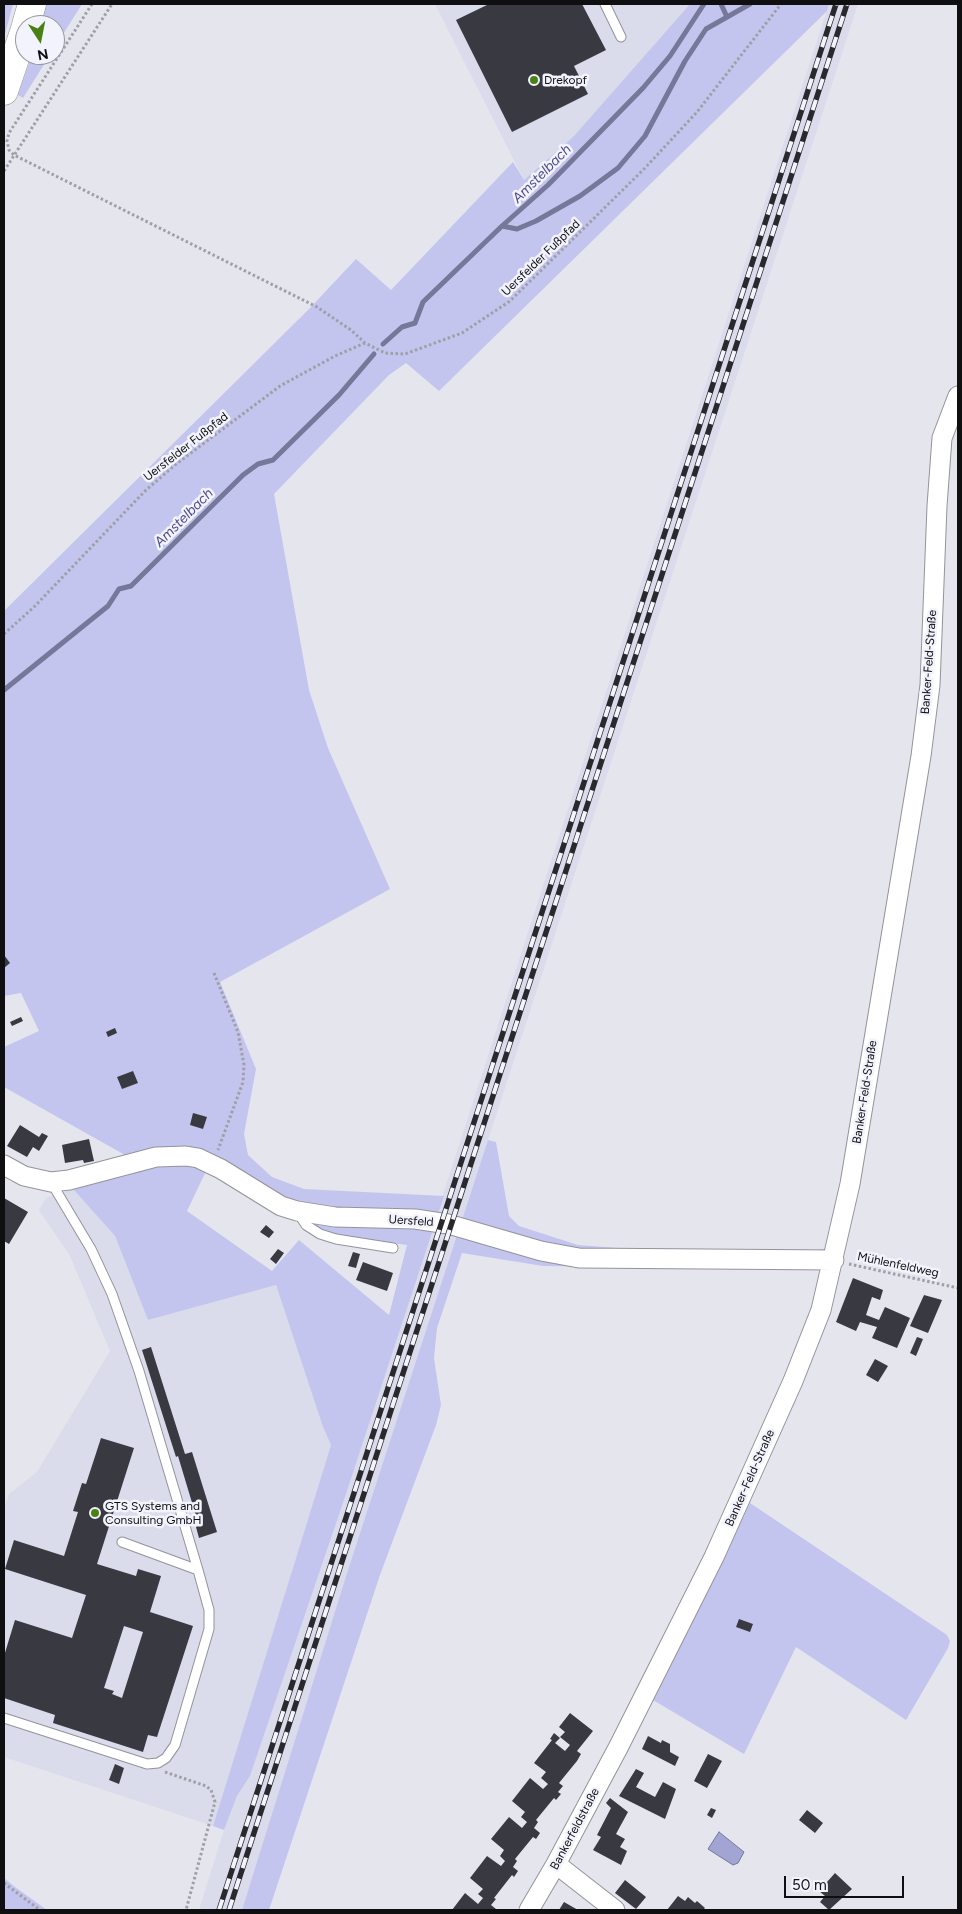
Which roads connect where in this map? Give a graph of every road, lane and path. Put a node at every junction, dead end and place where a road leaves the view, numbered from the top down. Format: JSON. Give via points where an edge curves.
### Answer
{"nodes":[{"id":1,"x":92,"y":4,"type":"edge"},
{"id":2,"x":112,"y":4,"type":"edge"},
{"id":3,"x":605,"y":4,"type":"edge"},
{"id":4,"x":781,"y":4,"type":"edge"},
{"id":5,"x":621,"y":37,"type":"dead end"},
{"id":6,"x":15,"y":59,"type":"edge"},
{"id":7,"x":4,"y":92,"type":"edge"},
{"id":8,"x":14,"y":155,"type":"junction"},
{"id":9,"x":4,"y":170,"type":"edge"},
{"id":10,"x":365,"y":343,"type":"junction"},
{"id":11,"x":958,"y":396,"type":"edge"},
{"id":12,"x":4,"y":634,"type":"edge"},
{"id":13,"x":214,"y":973,"type":"dead end"},
{"id":14,"x":4,"y":1165,"type":"edge"},
{"id":15,"x":213,"y":1165,"type":"junction"},
{"id":16,"x":51,"y":1182,"type":"junction"},
{"id":17,"x":297,"y":1211,"type":"junction"},
{"id":18,"x":393,"y":1248,"type":"dead end"},
{"id":19,"x":834,"y":1260,"type":"junction"},
{"id":20,"x":958,"y":1288,"type":"edge"},
{"id":21,"x":122,"y":1542,"type":"dead end"},
{"id":22,"x":198,"y":1570,"type":"junction"},
{"id":23,"x":4,"y":1718,"type":"edge"},
{"id":24,"x":619,"y":1746,"type":"joint"},
{"id":25,"x":158,"y":1763,"type":"junction"},
{"id":26,"x":556,"y":1864,"type":"junction"},
{"id":27,"x":4,"y":1884,"type":"edge"},
{"id":28,"x":40,"y":1910,"type":"edge"},
{"id":29,"x":186,"y":1910,"type":"edge"},
{"id":30,"x":529,"y":1910,"type":"edge"},
{"id":31,"x":614,"y":1910,"type":"edge"}],
"edges":[{"from":1,"to":8,"type":"path","via":[[9,134],[9,150]]},
{"from":2,"to":8,"type":"path"},
{"from":3,"to":5,"type":"lane"},
{"from":4,"to":10,"type":"path","name":"Uersfelder Fußpfad","via":[[697,112],[510,301],[462,333],[405,354],[385,353]]},
{"from":6,"to":7,"type":"main road"},
{"from":8,"to":9,"type":"path"},
{"from":8,"to":10,"type":"path","via":[[317,307]]},
{"from":10,"to":12,"type":"path","name":"Uersfelder Fußpfad","via":[[280,386],[175,465],[145,491]]},
{"from":11,"to":19,"type":"street","name":"Banker-Feld-Straße","via":[[942,438],[930,686],[921,756],[850,1184]]},
{"from":13,"to":15,"type":"path","via":[[238,1032],[244,1065],[243,1082]]},
{"from":14,"to":16,"type":"street","name":"Uersfeld","via":[[24,1176]]},
{"from":15,"to":16,"type":"street","name":"Uersfeld","via":[[198,1158],[174,1155]]},
{"from":15,"to":17,"type":"street","name":"Uersfeld","via":[[281,1206]]},
{"from":16,"to":22,"type":"lane","via":[[112,1294],[139,1372]]},
{"from":17,"to":18,"type":"lane","via":[[306,1225],[320,1234]]},
{"from":17,"to":19,"type":"street","name":"Uersfeld","via":[[335,1217],[415,1219],[440,1223],[579,1258]]},
{"from":19,"to":20,"type":"path","name":"Mühlenfeldweg"},
{"from":19,"to":24,"type":"street","name":"Banker-Feld-Straße","via":[[821,1310],[752,1477]]},
{"from":21,"to":22,"type":"lane"},
{"from":22,"to":25,"type":"lane","via":[[209,1610],[209,1629],[175,1745]]},
{"from":23,"to":25,"type":"lane","via":[[147,1764]]},
{"from":24,"to":26,"type":"street","name":"Bankerfeldstraße"},
{"from":25,"to":29,"type":"path","via":[[162,1770],[206,1786],[213,1795],[213,1810]]},
{"from":26,"to":30,"type":"street","name":"Bankerfeldstraße"},
{"from":26,"to":31,"type":"street"},
{"from":27,"to":28,"type":"path"}]}
